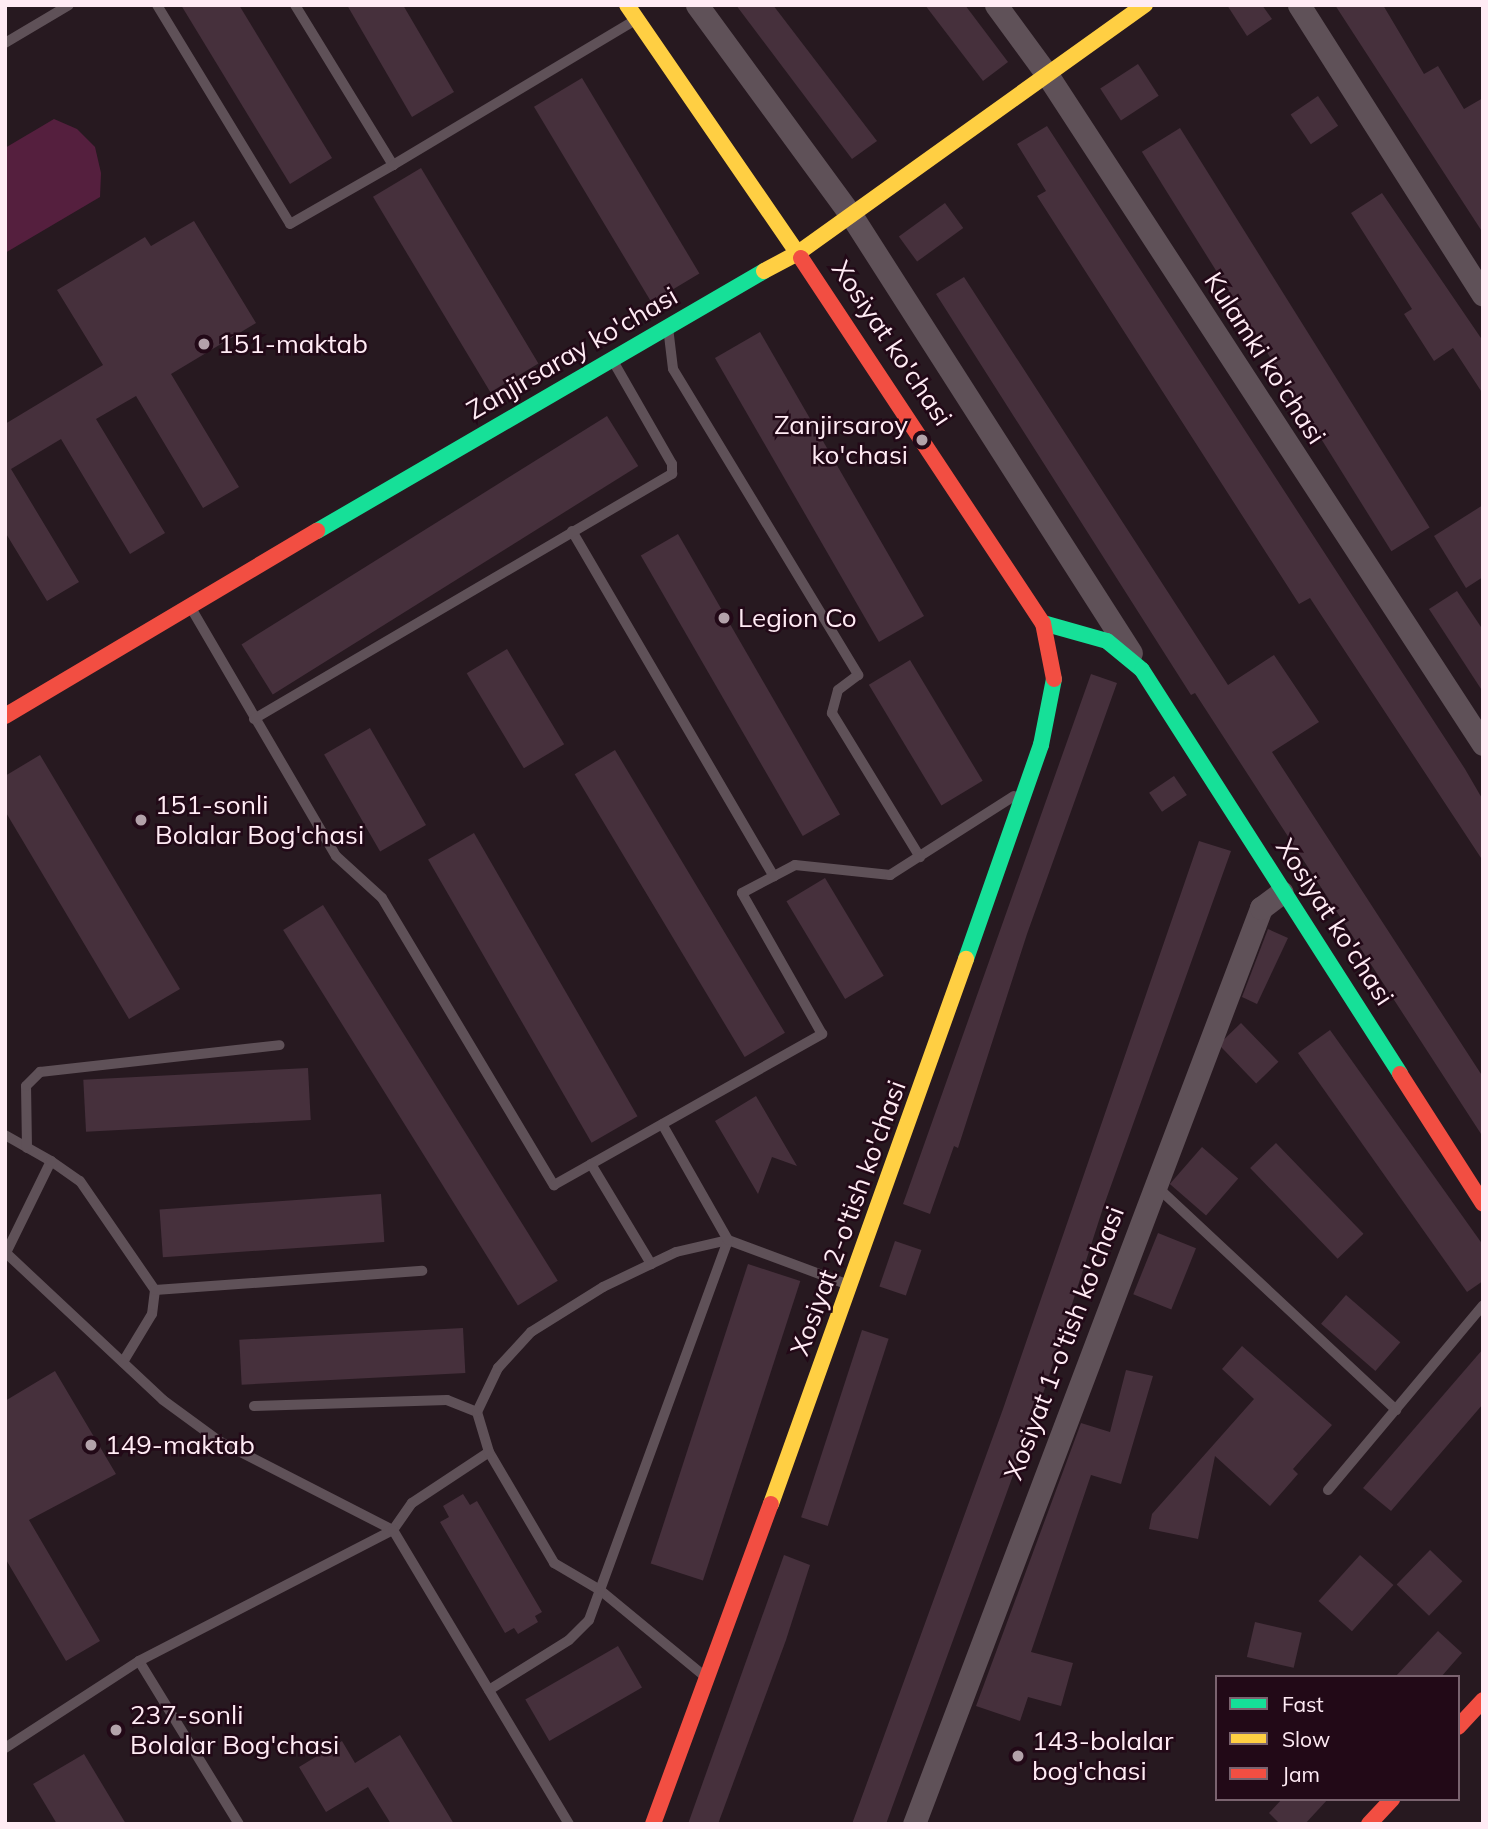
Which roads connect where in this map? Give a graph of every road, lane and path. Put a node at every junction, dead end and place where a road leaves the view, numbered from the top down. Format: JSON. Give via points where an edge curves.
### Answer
{"nodes":[{"id":1,"x":69,"y":5,"type":"edge"},
{"id":2,"x":157,"y":5,"type":"edge"},
{"id":3,"x":295,"y":5,"type":"edge"},
{"id":4,"x":627,"y":5,"type":"edge"},
{"id":5,"x":697,"y":5,"type":"edge"},
{"id":6,"x":996,"y":5,"type":"edge"},
{"id":7,"x":1145,"y":5,"type":"edge"},
{"id":8,"x":1298,"y":5,"type":"edge"},
{"id":9,"x":637,"y":19,"type":"junction"},
{"id":10,"x":5,"y":43,"type":"edge"},
{"id":11,"x":1048,"y":76,"type":"junction"},
{"id":12,"x":393,"y":165,"type":"junction"},
{"id":13,"x":853,"y":218,"type":"junction"},
{"id":14,"x":798,"y":253,"type":"junction"},
{"id":15,"x":1483,"y":295,"type":"edge"},
{"id":16,"x":668,"y":324,"type":"junction"},
{"id":17,"x":611,"y":358,"type":"junction"},
{"id":18,"x":572,"y":531,"type":"junction"},
{"id":19,"x":190,"y":607,"type":"junction"},
{"id":20,"x":1043,"y":623,"type":"junction"},
{"id":21,"x":1142,"y":670,"type":"junction"},
{"id":22,"x":5,"y":716,"type":"edge"},
{"id":23,"x":254,"y":719,"type":"junction"},
{"id":24,"x":1483,"y":744,"type":"edge"},
{"id":25,"x":1025,"y":789,"type":"junction"},
{"id":26,"x":920,"y":857,"type":"junction"},
{"id":27,"x":774,"y":876,"type":"junction"},
{"id":28,"x":1282,"y":892,"type":"junction"},
{"id":29,"x":279,"y":1045,"type":"dead end"},
{"id":30,"x":663,"y":1124,"type":"junction"},
{"id":31,"x":5,"y":1135,"type":"edge"},
{"id":32,"x":27,"y":1148,"type":"junction"},
{"id":33,"x":51,"y":1161,"type":"junction"},
{"id":34,"x":591,"y":1164,"type":"junction"},
{"id":35,"x":1154,"y":1184,"type":"junction"},
{"id":36,"x":1483,"y":1204,"type":"edge"},
{"id":37,"x":728,"y":1240,"type":"junction"},
{"id":38,"x":6,"y":1252,"type":"edge"},
{"id":39,"x":651,"y":1264,"type":"junction"},
{"id":40,"x":422,"y":1271,"type":"dead end"},
{"id":41,"x":851,"y":1286,"type":"junction"},
{"id":42,"x":155,"y":1290,"type":"junction"},
{"id":43,"x":1483,"y":1305,"type":"edge"},
{"id":44,"x":122,"y":1362,"type":"junction"},
{"id":45,"x":254,"y":1406,"type":"dead end"},
{"id":46,"x":1396,"y":1409,"type":"junction"},
{"id":47,"x":477,"y":1412,"type":"junction"},
{"id":48,"x":489,"y":1452,"type":"junction"},
{"id":49,"x":1328,"y":1490,"type":"dead end"},
{"id":50,"x":393,"y":1530,"type":"junction"},
{"id":51,"x":600,"y":1590,"type":"junction"},
{"id":52,"x":139,"y":1661,"type":"junction"},
{"id":53,"x":704,"y":1676,"type":"junction"},
{"id":54,"x":489,"y":1690,"type":"junction"},
{"id":55,"x":1483,"y":1700,"type":"edge"},
{"id":56,"x":1460,"y":1725,"type":"edge"},
{"id":57,"x":5,"y":1748,"type":"edge"},
{"id":58,"x":1390,"y":1801,"type":"edge"},
{"id":59,"x":239,"y":1824,"type":"edge"},
{"id":60,"x":569,"y":1824,"type":"edge"},
{"id":61,"x":653,"y":1824,"type":"edge"},
{"id":62,"x":914,"y":1824,"type":"edge"},
{"id":63,"x":1369,"y":1824,"type":"edge"}],
"edges":[{"from":1,"to":10,"type":"lane"},
{"from":2,"to":12,"type":"lane","via":[[290,225]]},
{"from":3,"to":12,"type":"lane"},
{"from":4,"to":9,"type":"street","name":"Xosiyat ko'chasi"},
{"from":5,"to":13,"type":"street","name":"Xosiyat ko'chasi"},
{"from":6,"to":11,"type":"street","name":"Kulamki ko'chasi"},
{"from":7,"to":11,"type":"street","name":"Zanjirsaray ko'chasi"},
{"from":8,"to":15,"type":"street"},
{"from":9,"to":12,"type":"lane"},
{"from":9,"to":14,"type":"street","name":"Xosiyat ko'chasi"},
{"from":11,"to":13,"type":"street","name":"Zanjirsaray ko'chasi"},
{"from":11,"to":24,"type":"street","name":"Kulamki ko'chasi"},
{"from":13,"to":14,"type":"street","name":"Zanjirsaray ko'chasi"},
{"from":13,"to":21,"type":"street","name":"Xosiyat ko'chasi"},
{"from":14,"to":16,"type":"street","name":"Zanjirsaray ko'chasi"},
{"from":14,"to":20,"type":"street","name":"Xosiyat ko'chasi"},
{"from":16,"to":17,"type":"street","name":"Zanjirsaray ko'chasi"},
{"from":16,"to":26,"type":"lane","via":[[673,369],[858,675],[838,690],[832,713]]},
{"from":17,"to":18,"type":"lane","via":[[672,464],[672,474]]},
{"from":17,"to":19,"type":"street","name":"Zanjirsaray ko'chasi"},
{"from":18,"to":23,"type":"lane"},
{"from":18,"to":27,"type":"lane"},
{"from":19,"to":22,"type":"street","name":"Zanjirsaray ko'chasi"},
{"from":19,"to":23,"type":"lane"},
{"from":20,"to":21,"type":"street","name":"Xosiyat ko'chasi","via":[[1107,641]]},
{"from":20,"to":25,"type":"street","name":"Xosiyat 2-o'tish ko'chasi","via":[[1052,657],[1052,702]]},
{"from":21,"to":28,"type":"street","name":"Xosiyat ko'chasi"},
{"from":23,"to":34,"type":"lane","via":[[336,856],[382,898],[554,1185]]},
{"from":25,"to":26,"type":"lane"},
{"from":25,"to":41,"type":"street","name":"Xosiyat 2-o'tish ko'chasi"},
{"from":26,"to":27,"type":"lane","via":[[890,875],[795,864]]},
{"from":27,"to":30,"type":"lane","via":[[742,893],[822,1034]]},
{"from":28,"to":35,"type":"street","name":"Xosiyat 1-o'tish ko'chasi","via":[[1261,908]]},
{"from":28,"to":36,"type":"street","name":"Xosiyat ko'chasi"},
{"from":29,"to":32,"type":"lane","via":[[40,1072],[26,1086]]},
{"from":30,"to":34,"type":"lane"},
{"from":30,"to":37,"type":"lane"},
{"from":31,"to":32,"type":"lane"},
{"from":32,"to":33,"type":"lane"},
{"from":33,"to":38,"type":"lane"},
{"from":33,"to":42,"type":"lane","via":[[80,1181]]},
{"from":34,"to":39,"type":"lane"},
{"from":35,"to":46,"type":"lane"},
{"from":35,"to":62,"type":"street","name":"Xosiyat 1-o'tish ko'chasi"},
{"from":37,"to":39,"type":"lane","via":[[676,1252]]},
{"from":37,"to":41,"type":"lane"},
{"from":37,"to":51,"type":"lane"},
{"from":38,"to":44,"type":"lane"},
{"from":39,"to":47,"type":"lane","via":[[603,1287],[531,1332],[498,1368]]},
{"from":40,"to":42,"type":"lane"},
{"from":41,"to":53,"type":"street","name":"Xosiyat 2-o'tish ko'chasi"},
{"from":42,"to":44,"type":"lane","via":[[152,1314]]},
{"from":43,"to":46,"type":"lane"},
{"from":44,"to":50,"type":"lane","via":[[163,1400],[219,1441]]},
{"from":45,"to":47,"type":"lane","via":[[447,1400]]},
{"from":46,"to":49,"type":"lane"},
{"from":47,"to":48,"type":"lane"},
{"from":48,"to":50,"type":"lane","via":[[412,1503]]},
{"from":48,"to":51,"type":"lane","via":[[554,1563]]},
{"from":50,"to":52,"type":"lane"},
{"from":50,"to":54,"type":"lane"},
{"from":51,"to":53,"type":"lane"},
{"from":51,"to":54,"type":"lane","via":[[589,1620],[569,1640]]},
{"from":52,"to":57,"type":"lane"},
{"from":52,"to":59,"type":"lane"},
{"from":53,"to":61,"type":"street","name":"Xosiyat 2-o'tish ko'chasi"},
{"from":54,"to":60,"type":"lane"},
{"from":55,"to":56,"type":"street"},
{"from":58,"to":63,"type":"street"}]}
